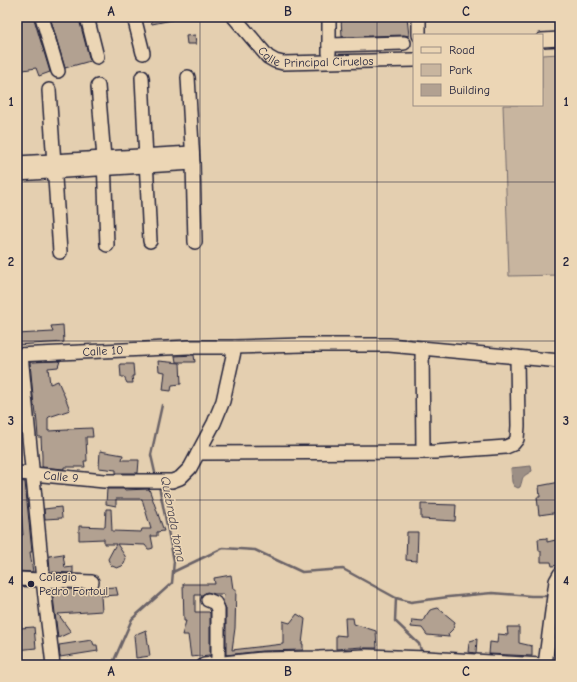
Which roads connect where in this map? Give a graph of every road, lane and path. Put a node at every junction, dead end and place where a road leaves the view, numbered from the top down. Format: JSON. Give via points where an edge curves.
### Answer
{"nodes":[{"id":1,"x":42,"y":17,"type":"edge"},
{"id":2,"x":87,"y":17,"type":"edge"},
{"id":3,"x":134,"y":17,"type":"edge"},
{"id":4,"x":234,"y":17,"type":"edge"},
{"id":5,"x":329,"y":17,"type":"edge"},
{"id":6,"x":338,"y":17,"type":"edge"},
{"id":7,"x":419,"y":17,"type":"edge"},
{"id":8,"x":420,"y":34,"type":"edge"},
{"id":9,"x":560,"y":39,"type":"edge"},
{"id":10,"x":543,"y":40,"type":"edge"},
{"id":11,"x":404,"y":44,"type":"dead end"},
{"id":12,"x":334,"y":45,"type":"junction"},
{"id":13,"x":143,"y":53,"type":"dead end"},
{"id":14,"x":97,"y":57,"type":"dead end"},
{"id":15,"x":413,"y":60,"type":"edge"},
{"id":16,"x":334,"y":61,"type":"junction"},
{"id":17,"x":58,"y":71,"type":"dead end"},
{"id":18,"x":142,"y":77,"type":"dead end"},
{"id":19,"x":188,"y":77,"type":"dead end"},
{"id":20,"x":98,"y":86,"type":"dead end"},
{"id":21,"x":49,"y":90,"type":"dead end"},
{"id":22,"x":192,"y":158,"type":"junction"},
{"id":23,"x":146,"y":161,"type":"junction"},
{"id":24,"x":17,"y":163,"type":"edge"},
{"id":25,"x":104,"y":163,"type":"junction"},
{"id":26,"x":55,"y":166,"type":"junction"},
{"id":27,"x":17,"y":174,"type":"edge"},
{"id":28,"x":150,"y":241,"type":"dead end"},
{"id":29,"x":195,"y":242,"type":"dead end"},
{"id":30,"x":107,"y":245,"type":"dead end"},
{"id":31,"x":60,"y":252,"type":"dead end"},
{"id":32,"x":235,"y":347,"type":"junction"},
{"id":33,"x":422,"y":348,"type":"junction"},
{"id":34,"x":19,"y":355,"type":"edge"},
{"id":35,"x":518,"y":357,"type":"junction"},
{"id":36,"x":560,"y":361,"type":"edge"},
{"id":37,"x":423,"y":452,"type":"junction"},
{"id":38,"x":198,"y":454,"type":"junction"},
{"id":39,"x":17,"y":473,"type":"edge"},
{"id":40,"x":33,"y":474,"type":"junction"},
{"id":41,"x":560,"y":574,"type":"edge"},
{"id":42,"x":17,"y":579,"type":"edge"},
{"id":43,"x":43,"y":580,"type":"junction"},
{"id":44,"x":92,"y":582,"type":"dead end"},
{"id":45,"x":208,"y":600,"type":"dead end"},
{"id":46,"x":366,"y":661,"type":"edge"},
{"id":47,"x":262,"y":662,"type":"edge"},
{"id":48,"x":319,"y":662,"type":"edge"},
{"id":49,"x":218,"y":664,"type":"junction"},
{"id":50,"x":53,"y":665,"type":"edge"},
{"id":51,"x":204,"y":665,"type":"edge"},
{"id":52,"x":541,"y":665,"type":"edge"},
{"id":53,"x":545,"y":665,"type":"edge"}],
"edges":[{"from":1,"to":17,"type":"street"},
{"from":2,"to":14,"type":"street"},
{"from":3,"to":13,"type":"street"},
{"from":4,"to":16,"type":"street","name":"Calle Principal Ciruelos","via":[[268,57],[275,61]]},
{"from":5,"to":12,"type":"street"},
{"from":6,"to":12,"type":"street"},
{"from":7,"to":8,"type":"street"},
{"from":9,"to":10,"type":"street"},
{"from":11,"to":12,"type":"street"},
{"from":12,"to":16,"type":"street"},
{"from":15,"to":16,"type":"street","name":"Calle Principal Ciruelos"},
{"from":18,"to":23,"type":"street"},
{"from":19,"to":22,"type":"street"},
{"from":20,"to":25,"type":"street"},
{"from":21,"to":26,"type":"street"},
{"from":22,"to":23,"type":"street"},
{"from":22,"to":29,"type":"street"},
{"from":23,"to":25,"type":"street"},
{"from":23,"to":28,"type":"street"},
{"from":24,"to":26,"type":"street"},
{"from":25,"to":26,"type":"street"},
{"from":25,"to":30,"type":"street"},
{"from":26,"to":27,"type":"street"},
{"from":26,"to":31,"type":"street"},
{"from":32,"to":33,"type":"street","name":"Calle 10","via":[[389,345]]},
{"from":32,"to":34,"type":"street","name":"Calle 10"},
{"from":32,"to":38,"type":"street","name":"Calle 9","via":[[223,401]]},
{"from":33,"to":35,"type":"street","name":"Calle 10"},
{"from":33,"to":37,"type":"street"},
{"from":34,"to":40,"type":"street"},
{"from":35,"to":36,"type":"street","name":"Calle 10"},
{"from":35,"to":37,"type":"street","via":[[518,432],[513,444]]},
{"from":37,"to":38,"type":"street"},
{"from":38,"to":40,"type":"street","name":"Calle 9","via":[[190,468],[180,478],[172,481],[104,481]]},
{"from":39,"to":40,"type":"street","name":"Calle 9"},
{"from":40,"to":43,"type":"street"},
{"from":41,"to":53,"type":"street","via":[[556,581]]},
{"from":42,"to":43,"type":"street"},
{"from":43,"to":44,"type":"street"},
{"from":43,"to":50,"type":"street"},
{"from":45,"to":49,"type":"street","via":[[215,603],[218,609]]},
{"from":46,"to":48,"type":"street"},
{"from":46,"to":52,"type":"street","via":[[426,658]]},
{"from":47,"to":48,"type":"street"},
{"from":47,"to":49,"type":"street"},
{"from":49,"to":51,"type":"street"}]}
